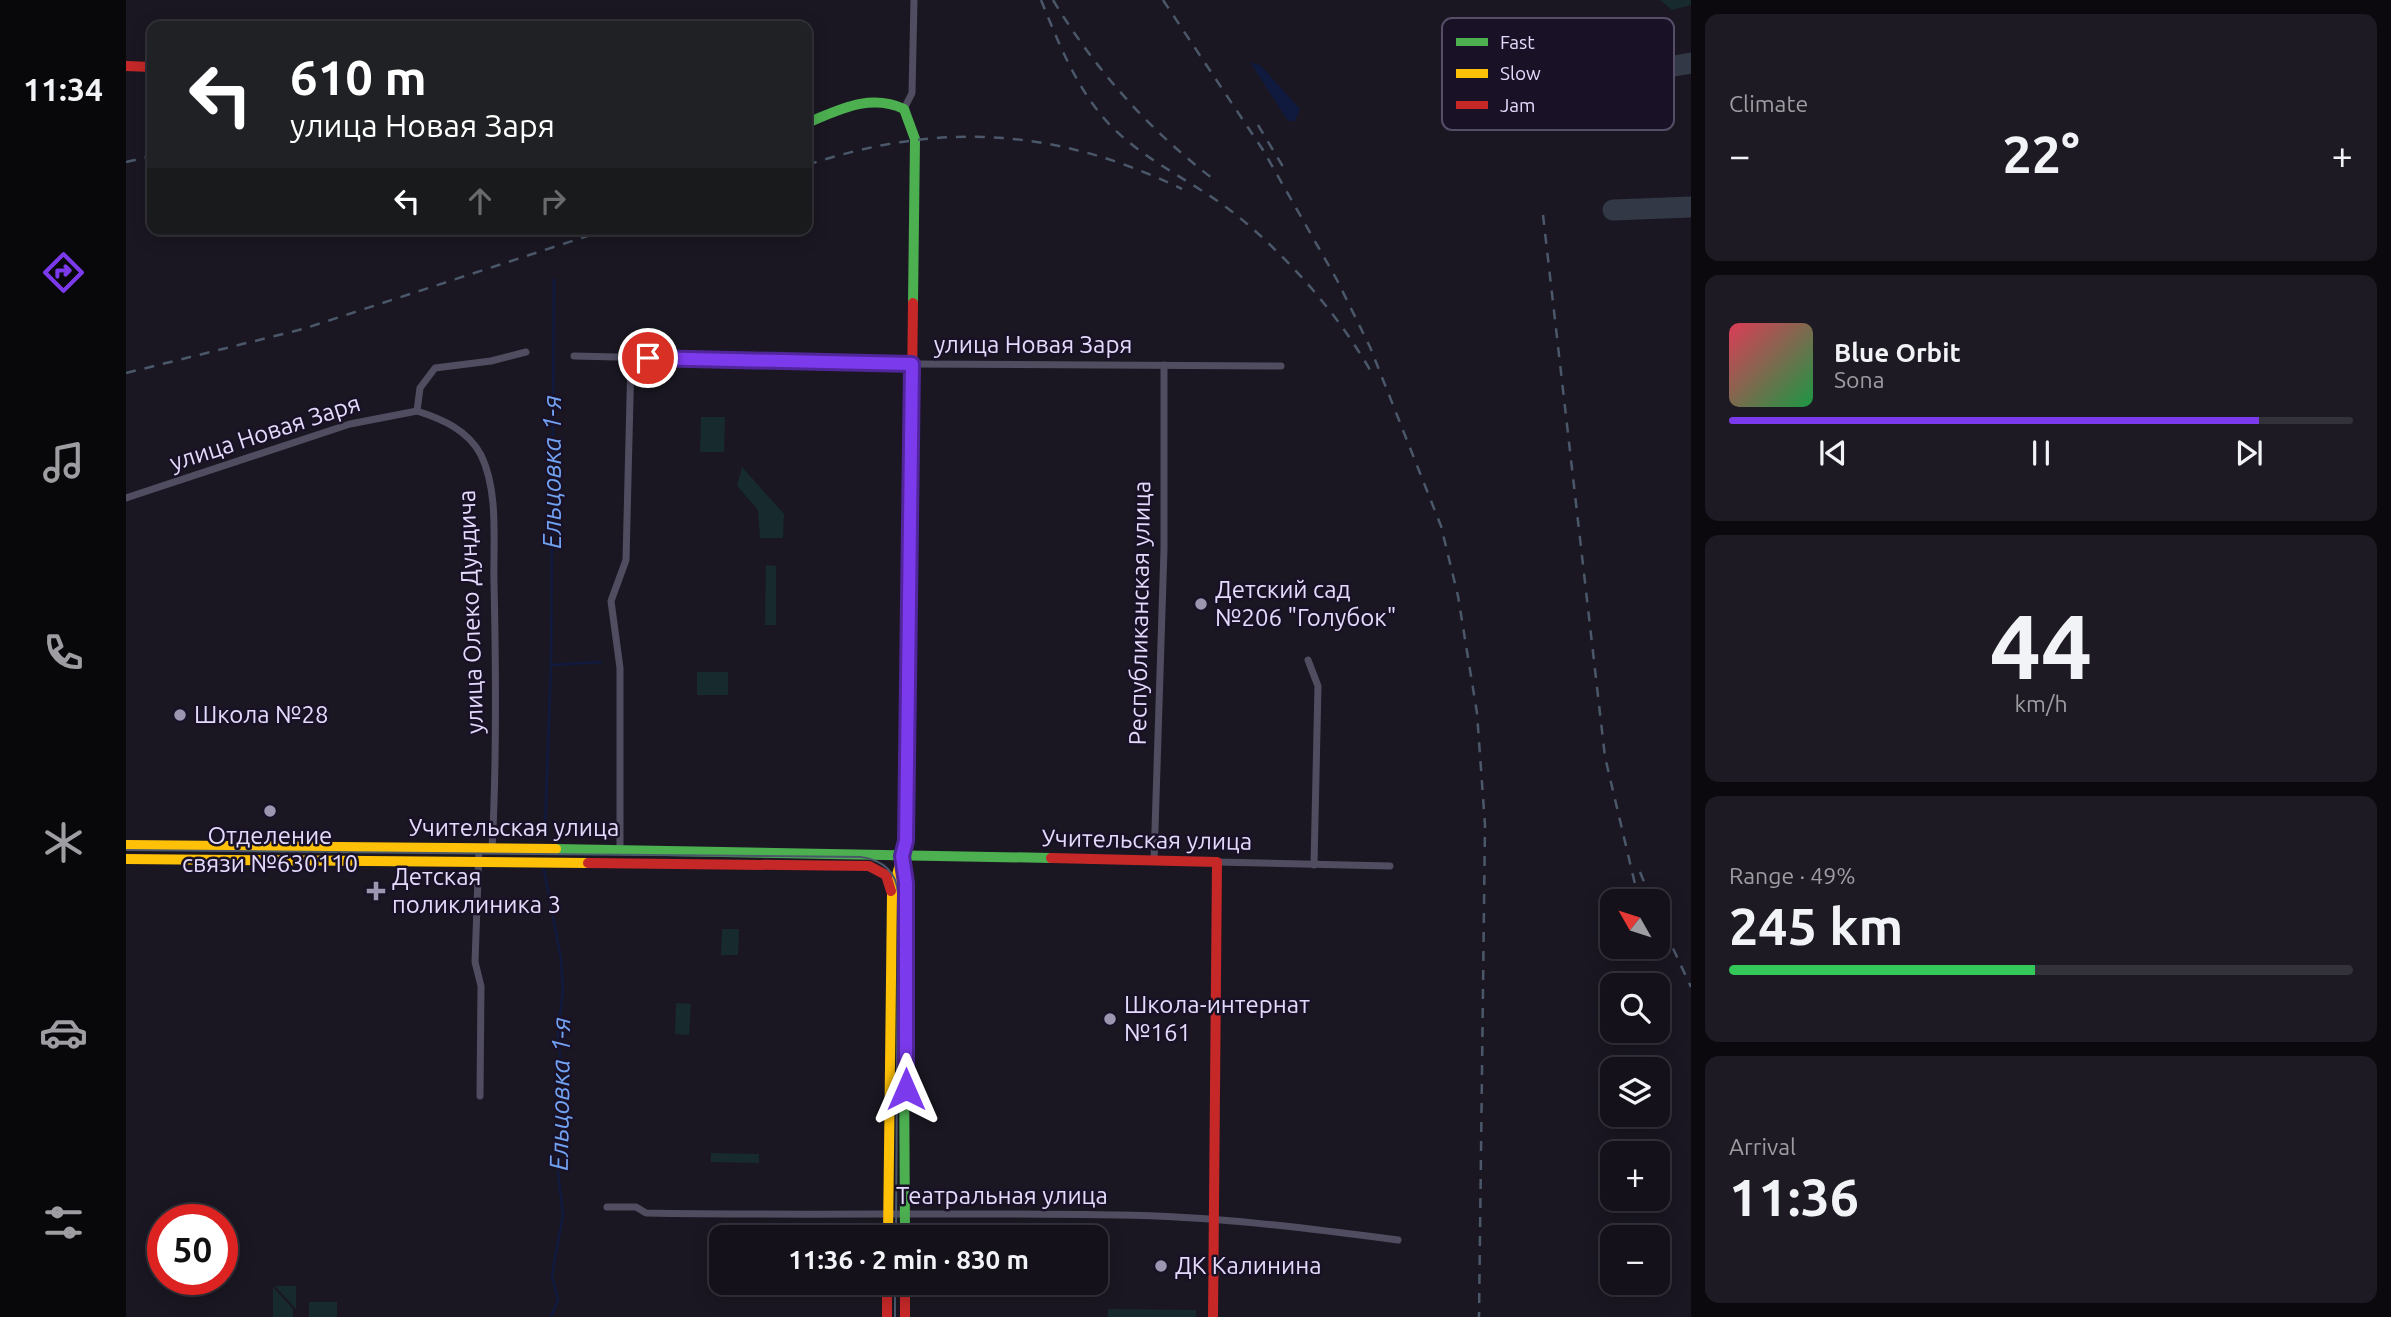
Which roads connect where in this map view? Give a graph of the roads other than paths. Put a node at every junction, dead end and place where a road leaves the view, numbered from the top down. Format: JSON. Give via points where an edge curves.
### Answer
{"nodes":[{"id":1,"x":914,"y":0,"type":"edge"},
{"id":2,"x":126,"y":66,"type":"edge"},
{"id":3,"x":147,"y":67,"type":"edge"},
{"id":4,"x":904,"y":109,"type":"junction"},
{"id":5,"x":812,"y":120,"type":"edge"},
{"id":6,"x":526,"y":352,"type":"dead end"},
{"id":7,"x":574,"y":356,"type":"dead end"},
{"id":8,"x":631,"y":358,"type":"junction"},
{"id":9,"x":912,"y":364,"type":"junction"},
{"id":10,"x":1164,"y":365,"type":"junction"},
{"id":11,"x":1281,"y":366,"type":"dead end"},
{"id":12,"x":417,"y":411,"type":"junction"},
{"id":13,"x":126,"y":498,"type":"edge"},
{"id":14,"x":1308,"y":660,"type":"dead end"},
{"id":15,"x":126,"y":845,"type":"edge"},
{"id":16,"x":480,"y":849,"type":"junction"},
{"id":17,"x":492,"y":849,"type":"junction"},
{"id":18,"x":620,"y":850,"type":"junction"},
{"id":19,"x":902,"y":856,"type":"junction"},
{"id":20,"x":126,"y":859,"type":"edge"},
{"id":21,"x":1154,"y":861,"type":"junction"},
{"id":22,"x":479,"y":862,"type":"junction"},
{"id":23,"x":1217,"y":862,"type":"junction"},
{"id":24,"x":1314,"y":865,"type":"junction"},
{"id":25,"x":1390,"y":866,"type":"dead end"},
{"id":26,"x":877,"y":868,"type":"junction"},
{"id":27,"x":892,"y":894,"type":"junction"},
{"id":28,"x":480,"y":1096,"type":"dead end"},
{"id":29,"x":607,"y":1207,"type":"dead end"},
{"id":30,"x":888,"y":1216,"type":"junction"},
{"id":31,"x":906,"y":1216,"type":"junction"},
{"id":32,"x":1215,"y":1221,"type":"junction"},
{"id":33,"x":888,"y":1225,"type":"edge"},
{"id":34,"x":906,"y":1225,"type":"edge"},
{"id":35,"x":1398,"y":1240,"type":"dead end"},
{"id":36,"x":887,"y":1295,"type":"edge"},
{"id":37,"x":905,"y":1295,"type":"edge"},
{"id":38,"x":887,"y":1317,"type":"edge"},
{"id":39,"x":905,"y":1317,"type":"edge"},
{"id":40,"x":1213,"y":1317,"type":"edge"}],
"edges":[{"from":1,"to":4,"type":"street","via":[[912,93]]},
{"from":2,"to":3,"type":"main road"},
{"from":4,"to":5,"type":"main road","via":[[882,100]]},
{"from":4,"to":9,"type":"main road","via":[[915,139]]},
{"from":6,"to":12,"type":"street","via":[[435,368],[420,388]]},
{"from":7,"to":8,"type":"street","name":"улица Новая Заря"},
{"from":8,"to":9,"type":"street","name":"улица Новая Заря"},
{"from":8,"to":18,"type":"street","via":[[626,560],[611,601],[620,668]]},
{"from":9,"to":10,"type":"street","name":"улица Новая Заря"},
{"from":9,"to":19,"type":"main road","via":[[906,841]]},
{"from":10,"to":11,"type":"street","name":"улица Новая Заря"},
{"from":10,"to":21,"type":"street","name":"Республиканская улица","via":[[1164,549]]},
{"from":12,"to":13,"type":"street","name":"улица Новая Заря","via":[[349,424]]},
{"from":12,"to":17,"type":"street","name":"улица Олеко Дундича","via":[[466,435],[481,456],[490,489]]},
{"from":14,"to":24,"type":"street","via":[[1318,686]]},
{"from":15,"to":16,"type":"main road","name":"Учительская улица"},
{"from":16,"to":17,"type":"main road","name":"Учительская улица"},
{"from":16,"to":22,"type":"street"},
{"from":17,"to":18,"type":"main road","name":"Учительская улица"},
{"from":18,"to":19,"type":"main road","name":"Учительская улица"},
{"from":19,"to":21,"type":"main road","name":"Учительская улица"},
{"from":19,"to":26,"type":"main road","name":"Учительская улица"},
{"from":19,"to":27,"type":"main road"},
{"from":19,"to":31,"type":"main road","via":[[906,883]]},
{"from":20,"to":22,"type":"main road","name":"Учительская улица"},
{"from":21,"to":23,"type":"main road","name":"Учительская улица"},
{"from":22,"to":26,"type":"main road","name":"Учительская улица"},
{"from":22,"to":28,"type":"street","via":[[475,962],[481,986]]},
{"from":23,"to":24,"type":"street","name":"Учительская улица"},
{"from":23,"to":32,"type":"main road"},
{"from":24,"to":25,"type":"street","name":"Учительская улица"},
{"from":26,"to":27,"type":"main road","via":[[888,878]]},
{"from":27,"to":30,"type":"main road"},
{"from":29,"to":30,"type":"street","name":"Театральная улица","via":[[636,1207],[646,1213]]},
{"from":30,"to":31,"type":"street","name":"Театральная улица"},
{"from":30,"to":33,"type":"main road"},
{"from":31,"to":32,"type":"street","name":"Театральная улица","via":[[1120,1215]]},
{"from":31,"to":34,"type":"main road"},
{"from":32,"to":35,"type":"street","name":"Театральная улица"},
{"from":32,"to":40,"type":"main road"},
{"from":36,"to":38,"type":"main road"},
{"from":37,"to":39,"type":"main road"}]}
